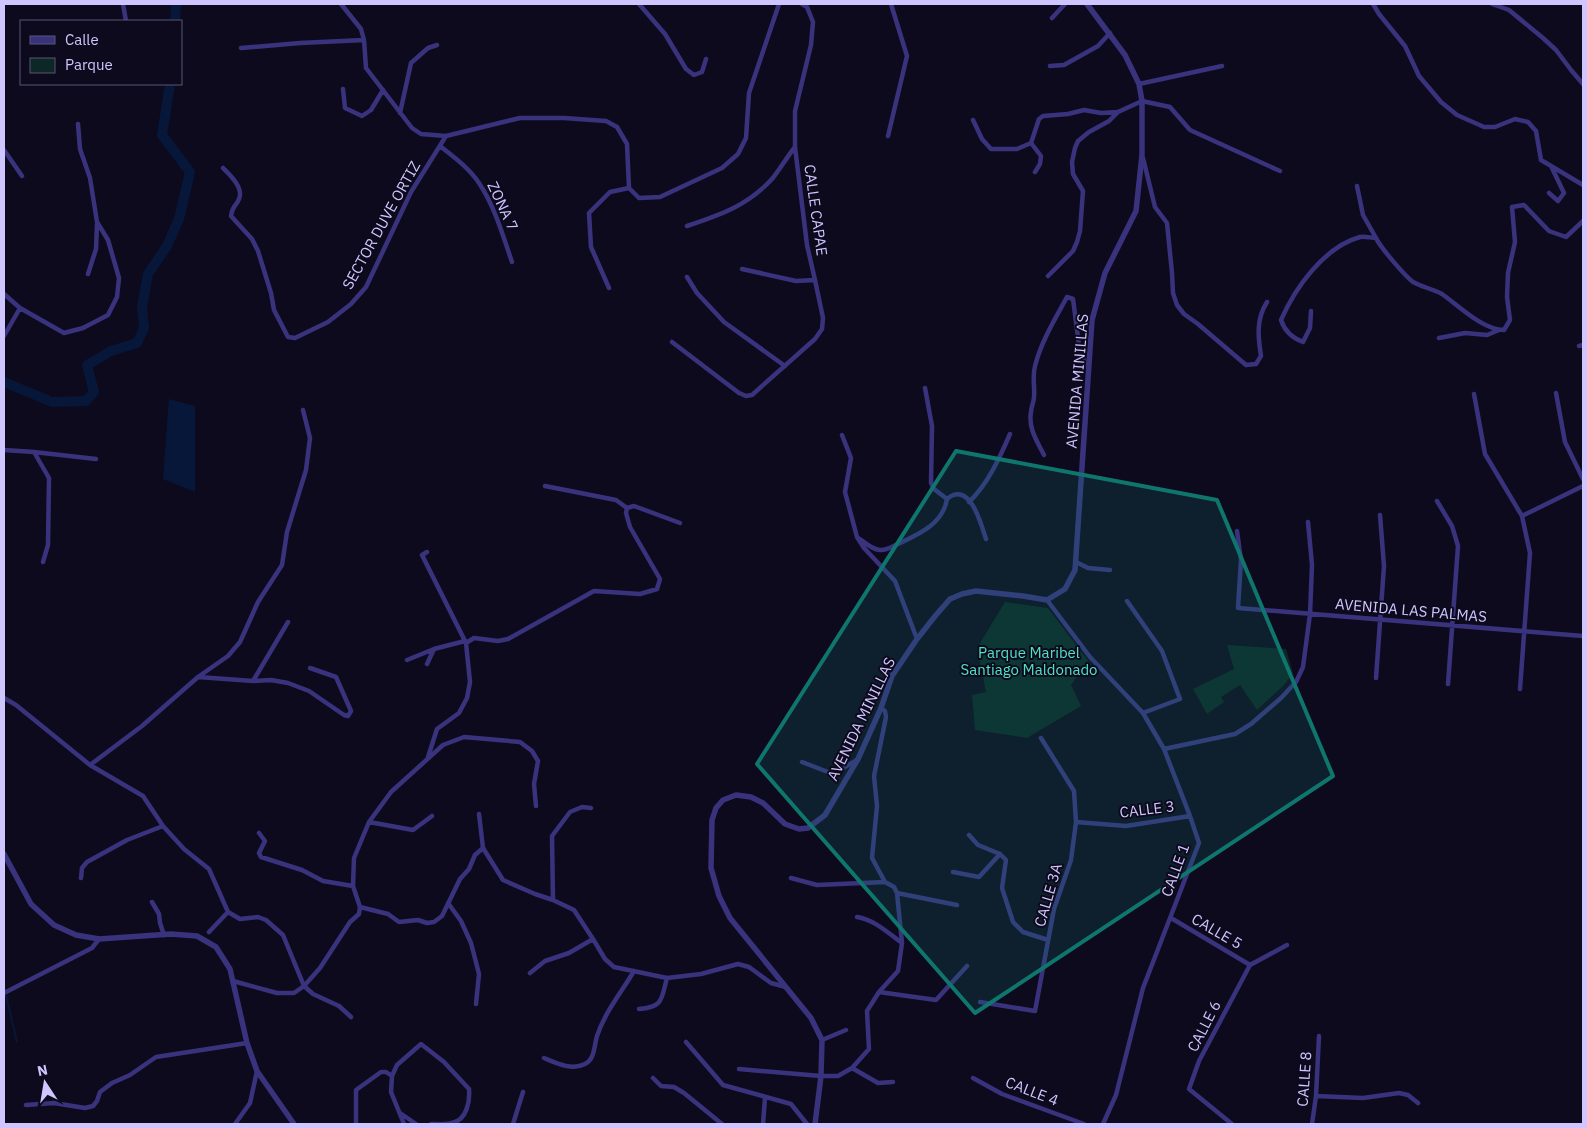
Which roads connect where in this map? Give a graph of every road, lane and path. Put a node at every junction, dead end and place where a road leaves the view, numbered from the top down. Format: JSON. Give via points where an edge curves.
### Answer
{"nodes":[{"id":1,"x":123,"y":4,"type":"edge"},
{"id":2,"x":340,"y":4,"type":"edge"},
{"id":3,"x":639,"y":4,"type":"edge"},
{"id":4,"x":779,"y":4,"type":"edge"},
{"id":5,"x":802,"y":4,"type":"edge"},
{"id":6,"x":892,"y":4,"type":"edge"},
{"id":7,"x":1065,"y":4,"type":"edge"},
{"id":8,"x":1087,"y":4,"type":"edge"},
{"id":9,"x":1373,"y":4,"type":"edge"},
{"id":10,"x":1492,"y":4,"type":"edge"},
{"id":11,"x":1052,"y":18,"type":"dead end"},
{"id":12,"x":126,"y":20,"type":"edge"},
{"id":13,"x":1110,"y":33,"type":"junction"},
{"id":14,"x":364,"y":40,"type":"junction"},
{"id":15,"x":437,"y":45,"type":"dead end"},
{"id":16,"x":241,"y":48,"type":"dead end"},
{"id":17,"x":706,"y":59,"type":"dead end"},
{"id":18,"x":1050,"y":66,"type":"dead end"},
{"id":19,"x":1222,"y":66,"type":"dead end"},
{"id":20,"x":1139,"y":84,"type":"junction"},
{"id":21,"x":1583,"y":84,"type":"edge"},
{"id":22,"x":343,"y":89,"type":"dead end"},
{"id":23,"x":383,"y":90,"type":"junction"},
{"id":24,"x":1142,"y":101,"type":"junction"},
{"id":25,"x":1118,"y":112,"type":"junction"},
{"id":26,"x":400,"y":113,"type":"junction"},
{"id":27,"x":973,"y":120,"type":"dead end"},
{"id":28,"x":78,"y":124,"type":"dead end"},
{"id":29,"x":446,"y":136,"type":"junction"},
{"id":30,"x":888,"y":136,"type":"dead end"},
{"id":31,"x":1031,"y":143,"type":"junction"},
{"id":32,"x":440,"y":146,"type":"junction"},
{"id":33,"x":795,"y":147,"type":"junction"},
{"id":34,"x":4,"y":150,"type":"edge"},
{"id":35,"x":1142,"y":154,"type":"junction"},
{"id":36,"x":1552,"y":166,"type":"junction"},
{"id":37,"x":223,"y":168,"type":"dead end"},
{"id":38,"x":1280,"y":171,"type":"dead end"},
{"id":39,"x":1035,"y":172,"type":"dead end"},
{"id":40,"x":22,"y":176,"type":"dead end"},
{"id":41,"x":1583,"y":185,"type":"edge"},
{"id":42,"x":1357,"y":186,"type":"dead end"},
{"id":43,"x":629,"y":188,"type":"junction"},
{"id":44,"x":1549,"y":193,"type":"dead end"},
{"id":45,"x":1583,"y":221,"type":"edge"},
{"id":46,"x":97,"y":222,"type":"junction"},
{"id":47,"x":687,"y":226,"type":"dead end"},
{"id":48,"x":1376,"y":238,"type":"junction"},
{"id":49,"x":512,"y":262,"type":"dead end"},
{"id":50,"x":742,"y":269,"type":"dead end"},
{"id":51,"x":88,"y":274,"type":"dead end"},
{"id":52,"x":1048,"y":276,"type":"dead end"},
{"id":53,"x":687,"y":277,"type":"dead end"},
{"id":54,"x":816,"y":280,"type":"junction"},
{"id":55,"x":609,"y":288,"type":"dead end"},
{"id":56,"x":4,"y":294,"type":"edge"},
{"id":57,"x":1267,"y":302,"type":"dead end"},
{"id":58,"x":20,"y":308,"type":"junction"},
{"id":59,"x":1311,"y":311,"type":"dead end"},
{"id":60,"x":1499,"y":330,"type":"junction"},
{"id":61,"x":4,"y":336,"type":"edge"},
{"id":62,"x":1439,"y":338,"type":"dead end"},
{"id":63,"x":672,"y":342,"type":"dead end"},
{"id":64,"x":785,"y":366,"type":"junction"},
{"id":65,"x":1089,"y":369,"type":"junction"},
{"id":66,"x":925,"y":388,"type":"dead end"},
{"id":67,"x":1556,"y":393,"type":"dead end"},
{"id":68,"x":1474,"y":394,"type":"dead end"},
{"id":69,"x":302,"y":410,"type":"dead end"},
{"id":70,"x":1010,"y":434,"type":"dead end"},
{"id":71,"x":842,"y":435,"type":"dead end"},
{"id":72,"x":4,"y":450,"type":"edge"},
{"id":73,"x":34,"y":452,"type":"junction"},
{"id":74,"x":1044,"y":455,"type":"dead end"},
{"id":75,"x":96,"y":459,"type":"dead end"},
{"id":76,"x":1583,"y":479,"type":"edge"},
{"id":77,"x":545,"y":486,"type":"dead end"},
{"id":78,"x":1583,"y":486,"type":"edge"},
{"id":79,"x":948,"y":498,"type":"junction"},
{"id":80,"x":1437,"y":501,"type":"dead end"},
{"id":81,"x":970,"y":502,"type":"junction"},
{"id":82,"x":628,"y":508,"type":"junction"},
{"id":83,"x":1380,"y":515,"type":"dead end"},
{"id":84,"x":1522,"y":516,"type":"junction"},
{"id":85,"x":1308,"y":522,"type":"dead end"},
{"id":86,"x":680,"y":523,"type":"dead end"},
{"id":87,"x":1237,"y":531,"type":"dead end"},
{"id":88,"x":857,"y":536,"type":"junction"},
{"id":89,"x":986,"y":539,"type":"dead end"},
{"id":90,"x":427,"y":552,"type":"dead end"},
{"id":91,"x":43,"y":562,"type":"dead end"},
{"id":92,"x":1076,"y":562,"type":"junction"},
{"id":93,"x":1110,"y":570,"type":"dead end"},
{"id":94,"x":1047,"y":600,"type":"junction"},
{"id":95,"x":1126,"y":601,"type":"dead end"},
{"id":96,"x":1310,"y":614,"type":"junction"},
{"id":97,"x":1381,"y":620,"type":"junction"},
{"id":98,"x":288,"y":622,"type":"dead end"},
{"id":99,"x":1453,"y":626,"type":"junction"},
{"id":100,"x":1524,"y":632,"type":"junction"},
{"id":101,"x":1583,"y":636,"type":"edge"},
{"id":102,"x":917,"y":639,"type":"junction"},
{"id":103,"x":465,"y":642,"type":"junction"},
{"id":104,"x":434,"y":649,"type":"junction"},
{"id":105,"x":406,"y":660,"type":"dead end"},
{"id":106,"x":427,"y":664,"type":"dead end"},
{"id":107,"x":310,"y":668,"type":"dead end"},
{"id":108,"x":198,"y":676,"type":"junction"},
{"id":109,"x":1376,"y":678,"type":"dead end"},
{"id":110,"x":253,"y":682,"type":"junction"},
{"id":111,"x":1448,"y":684,"type":"dead end"},
{"id":112,"x":1520,"y":690,"type":"dead end"},
{"id":113,"x":4,"y":698,"type":"edge"},
{"id":114,"x":881,"y":708,"type":"junction"},
{"id":115,"x":1143,"y":713,"type":"junction"},
{"id":116,"x":1041,"y":738,"type":"dead end"},
{"id":117,"x":1164,"y":749,"type":"junction"},
{"id":118,"x":427,"y":759,"type":"junction"},
{"id":119,"x":858,"y":759,"type":"junction"},
{"id":120,"x":802,"y":762,"type":"dead end"},
{"id":121,"x":90,"y":765,"type":"junction"},
{"id":122,"x":536,"y":806,"type":"dead end"},
{"id":123,"x":591,"y":808,"type":"dead end"},
{"id":124,"x":479,"y":814,"type":"dead end"},
{"id":125,"x":432,"y":816,"type":"dead end"},
{"id":126,"x":1190,"y":816,"type":"junction"},
{"id":127,"x":369,"y":822,"type":"junction"},
{"id":128,"x":1076,"y":822,"type":"junction"},
{"id":129,"x":163,"y":826,"type":"junction"},
{"id":130,"x":259,"y":833,"type":"dead end"},
{"id":131,"x":969,"y":835,"type":"dead end"},
{"id":132,"x":483,"y":848,"type":"junction"},
{"id":133,"x":4,"y":854,"type":"edge"},
{"id":134,"x":1000,"y":854,"type":"junction"},
{"id":135,"x":953,"y":872,"type":"dead end"},
{"id":136,"x":81,"y":878,"type":"dead end"},
{"id":137,"x":791,"y":878,"type":"dead end"},
{"id":138,"x":885,"y":882,"type":"junction"},
{"id":139,"x":353,"y":886,"type":"junction"},
{"id":140,"x":897,"y":893,"type":"junction"},
{"id":141,"x":553,"y":900,"type":"junction"},
{"id":142,"x":152,"y":902,"type":"dead end"},
{"id":143,"x":448,"y":903,"type":"junction"},
{"id":144,"x":957,"y":905,"type":"dead end"},
{"id":145,"x":360,"y":907,"type":"junction"},
{"id":146,"x":228,"y":912,"type":"junction"},
{"id":147,"x":857,"y":917,"type":"dead end"},
{"id":148,"x":1171,"y":918,"type":"junction"},
{"id":149,"x":209,"y":932,"type":"dead end"},
{"id":150,"x":164,"y":935,"type":"junction"},
{"id":151,"x":99,"y":939,"type":"junction"},
{"id":152,"x":594,"y":939,"type":"junction"},
{"id":153,"x":1048,"y":940,"type":"junction"},
{"id":154,"x":902,"y":943,"type":"junction"},
{"id":155,"x":1287,"y":945,"type":"dead end"},
{"id":156,"x":1250,"y":964,"type":"junction"},
{"id":157,"x":967,"y":966,"type":"dead end"},
{"id":158,"x":634,"y":971,"type":"junction"},
{"id":159,"x":530,"y":973,"type":"dead end"},
{"id":160,"x":667,"y":978,"type":"junction"},
{"id":161,"x":233,"y":981,"type":"junction"},
{"id":162,"x":304,"y":986,"type":"junction"},
{"id":163,"x":786,"y":987,"type":"junction"},
{"id":164,"x":879,"y":992,"type":"junction"},
{"id":165,"x":4,"y":994,"type":"edge"},
{"id":166,"x":980,"y":1002,"type":"dead end"},
{"id":167,"x":476,"y":1004,"type":"dead end"},
{"id":168,"x":639,"y":1010,"type":"dead end"},
{"id":169,"x":351,"y":1017,"type":"dead end"},
{"id":170,"x":846,"y":1030,"type":"dead end"},
{"id":171,"x":1319,"y":1036,"type":"dead end"},
{"id":172,"x":822,"y":1040,"type":"junction"},
{"id":173,"x":686,"y":1042,"type":"dead end"},
{"id":174,"x":247,"y":1043,"type":"junction"},
{"id":175,"x":544,"y":1058,"type":"dead end"},
{"id":176,"x":852,"y":1068,"type":"junction"},
{"id":177,"x":739,"y":1069,"type":"dead end"},
{"id":178,"x":257,"y":1071,"type":"junction"},
{"id":179,"x":392,"y":1076,"type":"junction"},
{"id":180,"x":821,"y":1076,"type":"junction"},
{"id":181,"x":653,"y":1078,"type":"dead end"},
{"id":182,"x":972,"y":1078,"type":"dead end"},
{"id":183,"x":893,"y":1082,"type":"dead end"},
{"id":184,"x":523,"y":1092,"type":"dead end"},
{"id":185,"x":1316,"y":1096,"type":"junction"},
{"id":186,"x":766,"y":1098,"type":"junction"},
{"id":187,"x":1418,"y":1103,"type":"dead end"},
{"id":188,"x":26,"y":1105,"type":"dead end"},
{"id":189,"x":399,"y":1112,"type":"junction"},
{"id":190,"x":235,"y":1124,"type":"edge"},
{"id":191,"x":294,"y":1124,"type":"edge"},
{"id":192,"x":356,"y":1124,"type":"edge"},
{"id":193,"x":404,"y":1124,"type":"edge"},
{"id":194,"x":416,"y":1124,"type":"edge"},
{"id":195,"x":431,"y":1124,"type":"edge"},
{"id":196,"x":513,"y":1124,"type":"edge"},
{"id":197,"x":722,"y":1124,"type":"edge"},
{"id":198,"x":764,"y":1124,"type":"edge"},
{"id":199,"x":808,"y":1124,"type":"edge"},
{"id":200,"x":815,"y":1124,"type":"edge"},
{"id":201,"x":1084,"y":1124,"type":"edge"},
{"id":202,"x":1103,"y":1124,"type":"edge"},
{"id":203,"x":1232,"y":1124,"type":"edge"},
{"id":204,"x":1312,"y":1124,"type":"edge"}],
"edges":[{"from":1,"to":12,"type":"street"},
{"from":2,"to":14,"type":"street","via":[[361,29]]},
{"from":3,"to":17,"type":"street","via":[[664,34],[686,69],[694,74],[702,72]]},
{"from":4,"to":43,"type":"street","via":[[749,93],[746,138],[738,154],[722,168],[660,197],[639,198]]},
{"from":5,"to":33,"type":"street","name":"CALLE CAPAE","via":[[807,7],[813,22],[811,45],[795,111]]},
{"from":6,"to":30,"type":"street","via":[[907,56]]},
{"from":7,"to":11,"type":"street"},
{"from":8,"to":13,"type":"street","name":"AVENIDA MINILLAS"},
{"from":9,"to":36,"type":"street","via":[[1405,46],[1419,76],[1441,102],[1457,115],[1484,127],[1495,128],[1515,119],[1528,122],[1536,131],[1542,160]]},
{"from":10,"to":21,"type":"street","via":[[1509,10],[1543,38]]},
{"from":13,"to":18,"type":"street","via":[[1098,46],[1064,65]]},
{"from":13,"to":20,"type":"street","name":"AVENIDA MINILLAS","via":[[1126,55]]},
{"from":14,"to":16,"type":"street"},
{"from":14,"to":23,"type":"street","via":[[366,68]]},
{"from":15,"to":26,"type":"street","via":[[428,48],[411,63]]},
{"from":19,"to":20,"type":"street"},
{"from":20,"to":24,"type":"street","name":"AVENIDA MINILLAS"},
{"from":22,"to":23,"type":"street","via":[[346,108],[362,116],[371,110]]},
{"from":23,"to":26,"type":"street"},
{"from":24,"to":25,"type":"street"},
{"from":24,"to":35,"type":"street","name":"AVENIDA MINILLAS"},
{"from":24,"to":38,"type":"street","via":[[1170,107],[1190,130]]},
{"from":25,"to":31,"type":"street","via":[[1084,110],[1043,116]]},
{"from":25,"to":52,"type":"street","via":[[1078,141],[1075,148],[1073,174],[1083,190],[1080,231],[1073,251]]},
{"from":26,"to":29,"type":"street","via":[[421,134]]},
{"from":27,"to":31,"type":"street","via":[[982,139],[992,149],[1017,149]]},
{"from":28,"to":46,"type":"street","via":[[80,149],[90,178]]},
{"from":29,"to":32,"type":"street","name":"SECTOR DUVE ORTIZ"},
{"from":29,"to":43,"type":"street","via":[[520,118],[606,121],[617,127],[626,144]]},
{"from":31,"to":39,"type":"street","via":[[1041,156]]},
{"from":32,"to":37,"type":"street","name":"SECTOR DUVE ORTIZ","via":[[411,192],[366,287],[328,322],[295,338],[288,337],[274,310],[271,290],[252,239],[231,216],[240,191]]},
{"from":32,"to":49,"type":"street","name":"ZONA 7","via":[[465,166],[479,184],[496,217]]},
{"from":33,"to":47,"type":"street","via":[[773,178],[752,197],[721,215]]},
{"from":33,"to":54,"type":"street","name":"CALLE CAPAE","via":[[807,245]]},
{"from":34,"to":40,"type":"street"},
{"from":35,"to":57,"type":"street","via":[[1155,207],[1167,223],[1172,293],[1184,314],[1246,365],[1256,364],[1261,356],[1259,320]]},
{"from":35,"to":65,"type":"street","name":"AVENIDA MINILLAS","via":[[1136,211],[1104,273],[1092,320]]},
{"from":36,"to":41,"type":"street"},
{"from":36,"to":44,"type":"street","via":[[1564,193],[1558,201]]},
{"from":42,"to":48,"type":"street","via":[[1363,215]]},
{"from":43,"to":55,"type":"street","via":[[610,192],[589,213],[591,247]]},
{"from":45,"to":60,"type":"street","via":[[1566,237],[1549,232],[1524,205],[1512,207],[1515,242],[1506,297],[1510,320],[1504,330]]},
{"from":46,"to":51,"type":"street","via":[[96,249]]},
{"from":46,"to":58,"type":"street","via":[[108,240],[119,278],[117,297],[108,315],[83,328],[64,333]]},
{"from":48,"to":59,"type":"street","via":[[1362,237],[1320,260],[1288,305],[1281,320],[1286,331],[1303,342],[1310,328]]},
{"from":48,"to":60,"type":"street","via":[[1413,282],[1440,293],[1469,316]]},
{"from":50,"to":54,"type":"street","via":[[796,281]]},
{"from":53,"to":64,"type":"street","via":[[724,322]]},
{"from":54,"to":64,"type":"street","name":"CALLE CAPAE","via":[[822,329]]},
{"from":56,"to":58,"type":"street"},
{"from":58,"to":61,"type":"street"},
{"from":60,"to":62,"type":"street","via":[[1487,335],[1464,333]]},
{"from":63,"to":64,"type":"street","name":"CALLE CAPAE","via":[[746,396],[752,395]]},
{"from":65,"to":74,"type":"street","via":[[1080,353],[1073,299],[1067,297],[1046,336],[1034,368],[1030,425]]},
{"from":65,"to":92,"type":"street","name":"AVENIDA MINILLAS"},
{"from":66,"to":79,"type":"street","via":[[932,426],[931,483],[934,489]]},
{"from":67,"to":76,"type":"street","via":[[1565,442]]},
{"from":68,"to":84,"type":"street","via":[[1485,454]]},
{"from":69,"to":108,"type":"street","via":[[310,438],[306,470],[287,532],[282,565],[258,602],[240,642],[228,656]]},
{"from":70,"to":81,"type":"street","via":[[989,476]]},
{"from":71,"to":88,"type":"street","via":[[851,458],[845,492]]},
{"from":72,"to":73,"type":"street"},
{"from":73,"to":75,"type":"street"},
{"from":73,"to":91,"type":"street","via":[[49,478],[48,545]]},
{"from":77,"to":82,"type":"street","via":[[616,500]]},
{"from":78,"to":84,"type":"street"},
{"from":79,"to":81,"type":"street","via":[[952,494],[961,494]]},
{"from":79,"to":88,"type":"street","via":[[937,520],[924,532],[882,551]]},
{"from":80,"to":99,"type":"street","via":[[1452,526],[1458,546]]},
{"from":81,"to":89,"type":"street"},
{"from":82,"to":86,"type":"street","via":[[634,506]]},
{"from":82,"to":103,"type":"street","via":[[626,513],[630,527],[660,579],[657,589],[640,594],[594,590],[508,639],[474,638]]},
{"from":83,"to":97,"type":"street","via":[[1384,566]]},
{"from":84,"to":100,"type":"street","via":[[1530,553]]},
{"from":85,"to":96,"type":"street","via":[[1312,565]]},
{"from":87,"to":96,"type":"street","name":"AVENIDA LAS PALMAS","via":[[1240,560],[1238,608]]},
{"from":88,"to":102,"type":"street","via":[[895,581]]},
{"from":90,"to":103,"type":"street","via":[[422,555]]},
{"from":92,"to":93,"type":"street","via":[[1088,568]]},
{"from":92,"to":94,"type":"street","name":"AVENIDA MINILLAS","via":[[1066,589]]},
{"from":94,"to":102,"type":"street","name":"AVENIDA MINILLAS","via":[[976,591],[962,594],[950,599]]},
{"from":94,"to":115,"type":"street","name":"CALLE 1","via":[[1090,657]]},
{"from":95,"to":115,"type":"street","via":[[1162,651],[1180,699]]},
{"from":96,"to":97,"type":"street","name":"AVENIDA LAS PALMAS"},
{"from":96,"to":117,"type":"street","via":[[1303,667],[1296,682],[1281,698],[1235,734]]},
{"from":97,"to":99,"type":"street","name":"AVENIDA LAS PALMAS"},
{"from":97,"to":109,"type":"street"},
{"from":98,"to":110,"type":"street"},
{"from":99,"to":100,"type":"street","name":"AVENIDA LAS PALMAS"},
{"from":99,"to":111,"type":"street"},
{"from":100,"to":101,"type":"street","name":"AVENIDA LAS PALMAS"},
{"from":100,"to":112,"type":"street"},
{"from":102,"to":114,"type":"street","name":"AVENIDA MINILLAS","via":[[892,676]]},
{"from":103,"to":104,"type":"street"},
{"from":103,"to":118,"type":"street","via":[[470,682],[468,698],[459,713],[438,729]]},
{"from":104,"to":105,"type":"street"},
{"from":104,"to":106,"type":"street"},
{"from":107,"to":110,"type":"street","via":[[336,677],[351,711],[348,716],[309,691],[288,683],[271,680]]},
{"from":108,"to":110,"type":"street"},
{"from":108,"to":121,"type":"street","via":[[142,726]]},
{"from":113,"to":121,"type":"street"},
{"from":114,"to":119,"type":"street","name":"AVENIDA MINILLAS"},
{"from":114,"to":138,"type":"street","via":[[885,710],[886,717],[874,776],[877,806],[872,858]]},
{"from":115,"to":117,"type":"street","name":"CALLE 1"},
{"from":116,"to":128,"type":"street","name":"CALLE 3A","via":[[1074,791]]},
{"from":117,"to":126,"type":"street","name":"CALLE 1"},
{"from":118,"to":122,"type":"street","via":[[443,745],[464,737],[520,742],[532,751],[538,761],[534,784]]},
{"from":118,"to":127,"type":"street","via":[[391,792]]},
{"from":119,"to":120,"type":"street","via":[[833,774]]},
{"from":119,"to":163,"type":"street","name":"AVENIDA MINILLAS","via":[[825,815],[808,828],[799,829],[785,824],[763,803],[736,795],[723,800],[712,820],[711,868],[718,896],[730,918]]},
{"from":121,"to":129,"type":"street","via":[[143,796]]},
{"from":123,"to":141,"type":"street","via":[[582,807],[570,812],[552,836]]},
{"from":124,"to":132,"type":"street"},
{"from":125,"to":127,"type":"street","via":[[413,830]]},
{"from":126,"to":128,"type":"street","name":"CALLE 3","via":[[1126,826]]},
{"from":126,"to":148,"type":"street","name":"CALLE 1","via":[[1199,843]]},
{"from":127,"to":139,"type":"street","via":[[354,858]]},
{"from":128,"to":153,"type":"street","name":"CALLE 3A","via":[[1071,860],[1054,909]]},
{"from":129,"to":136,"type":"street","via":[[127,840],[87,862],[82,868]]},
{"from":129,"to":146,"type":"street","via":[[209,869]]},
{"from":130,"to":139,"type":"street","via":[[265,841],[259,853],[261,857],[302,870],[322,881]]},
{"from":131,"to":134,"type":"street","via":[[978,846]]},
{"from":132,"to":141,"type":"street","via":[[503,880]]},
{"from":132,"to":143,"type":"street","via":[[475,855],[470,869],[460,879]]},
{"from":133,"to":151,"type":"street","via":[[31,904],[54,925],[76,935]]},
{"from":134,"to":135,"type":"street","via":[[979,877]]},
{"from":134,"to":153,"type":"street","via":[[1006,860],[1002,888],[1013,922],[1023,932]]},
{"from":137,"to":138,"type":"street","via":[[817,885]]},
{"from":138,"to":140,"type":"street"},
{"from":139,"to":145,"type":"street"},
{"from":140,"to":144,"type":"street"},
{"from":140,"to":154,"type":"street"},
{"from":141,"to":152,"type":"street","via":[[574,910]]},
{"from":142,"to":150,"type":"street"},
{"from":143,"to":145,"type":"street","via":[[442,916],[427,924],[418,920],[399,922],[388,914]]},
{"from":143,"to":167,"type":"street","via":[[471,943],[479,974]]},
{"from":145,"to":162,"type":"street","via":[[359,914]]},
{"from":146,"to":149,"type":"street"},
{"from":146,"to":162,"type":"street","via":[[240,918],[266,920],[283,934]]},
{"from":147,"to":154,"type":"street","via":[[867,918]]},
{"from":148,"to":156,"type":"street","name":"CALLE 5"},
{"from":148,"to":202,"type":"street","name":"CALLE 1","via":[[1143,988],[1116,1095]]},
{"from":150,"to":151,"type":"street"},
{"from":150,"to":161,"type":"street","via":[[196,936],[216,947],[230,969]]},
{"from":151,"to":165,"type":"street","via":[[92,948]]},
{"from":152,"to":158,"type":"street","via":[[605,959],[614,967]]},
{"from":152,"to":159,"type":"street","via":[[569,953],[545,961]]},
{"from":153,"to":166,"type":"street","name":"CALLE 3A","via":[[1035,1011]]},
{"from":154,"to":164,"type":"street","via":[[898,971]]},
{"from":155,"to":156,"type":"street"},
{"from":156,"to":203,"type":"street","name":"CALLE 6","via":[[1189,1089]]},
{"from":157,"to":164,"type":"street","via":[[936,1000]]},
{"from":158,"to":160,"type":"street"},
{"from":158,"to":175,"type":"street","via":[[603,1021],[593,1057],[587,1063],[566,1066]]},
{"from":160,"to":163,"type":"street","via":[[701,974],[738,964],[749,967],[771,983]]},
{"from":160,"to":168,"type":"street","via":[[661,1002],[652,1008]]},
{"from":161,"to":162,"type":"street","via":[[277,993],[294,993]]},
{"from":161,"to":174,"type":"street"},
{"from":162,"to":169,"type":"street","via":[[312,994],[339,1006]]},
{"from":163,"to":172,"type":"street","name":"AVENIDA MINILLAS","via":[[811,1018]]},
{"from":164,"to":176,"type":"street","via":[[867,1011],[869,1049]]},
{"from":170,"to":172,"type":"street"},
{"from":171,"to":185,"type":"street","name":"CALLE 8"},
{"from":172,"to":180,"type":"street","name":"AVENIDA MINILLAS"},
{"from":173,"to":186,"type":"street","via":[[723,1085]]},
{"from":174,"to":178,"type":"street"},
{"from":174,"to":188,"type":"street","via":[[156,1057],[112,1083],[100,1092],[93,1106],[86,1108],[54,1103]]},
{"from":176,"to":180,"type":"street","via":[[838,1076]]},
{"from":176,"to":183,"type":"street","via":[[878,1083]]},
{"from":177,"to":180,"type":"street"},
{"from":178,"to":190,"type":"street","via":[[250,1103]]},
{"from":178,"to":191,"type":"street"},
{"from":179,"to":189,"type":"street","via":[[391,1092]]},
{"from":179,"to":192,"type":"street","via":[[381,1072],[356,1090]]},
{"from":179,"to":195,"type":"street","via":[[397,1065],[421,1044],[444,1062],[469,1089],[468,1106],[460,1120]]},
{"from":180,"to":200,"type":"street","name":"AVENIDA MINILLAS"},
{"from":181,"to":197,"type":"street","via":[[661,1086],[674,1087],[684,1093]]},
{"from":182,"to":201,"type":"street","name":"CALLE 4","via":[[1002,1094]]},
{"from":184,"to":196,"type":"street"},
{"from":185,"to":187,"type":"street","via":[[1363,1098],[1399,1093]]},
{"from":185,"to":204,"type":"street","name":"CALLE 8"},
{"from":186,"to":198,"type":"street"},
{"from":186,"to":199,"type":"street","via":[[791,1104]]},
{"from":189,"to":193,"type":"street"},
{"from":189,"to":194,"type":"street"}]}
